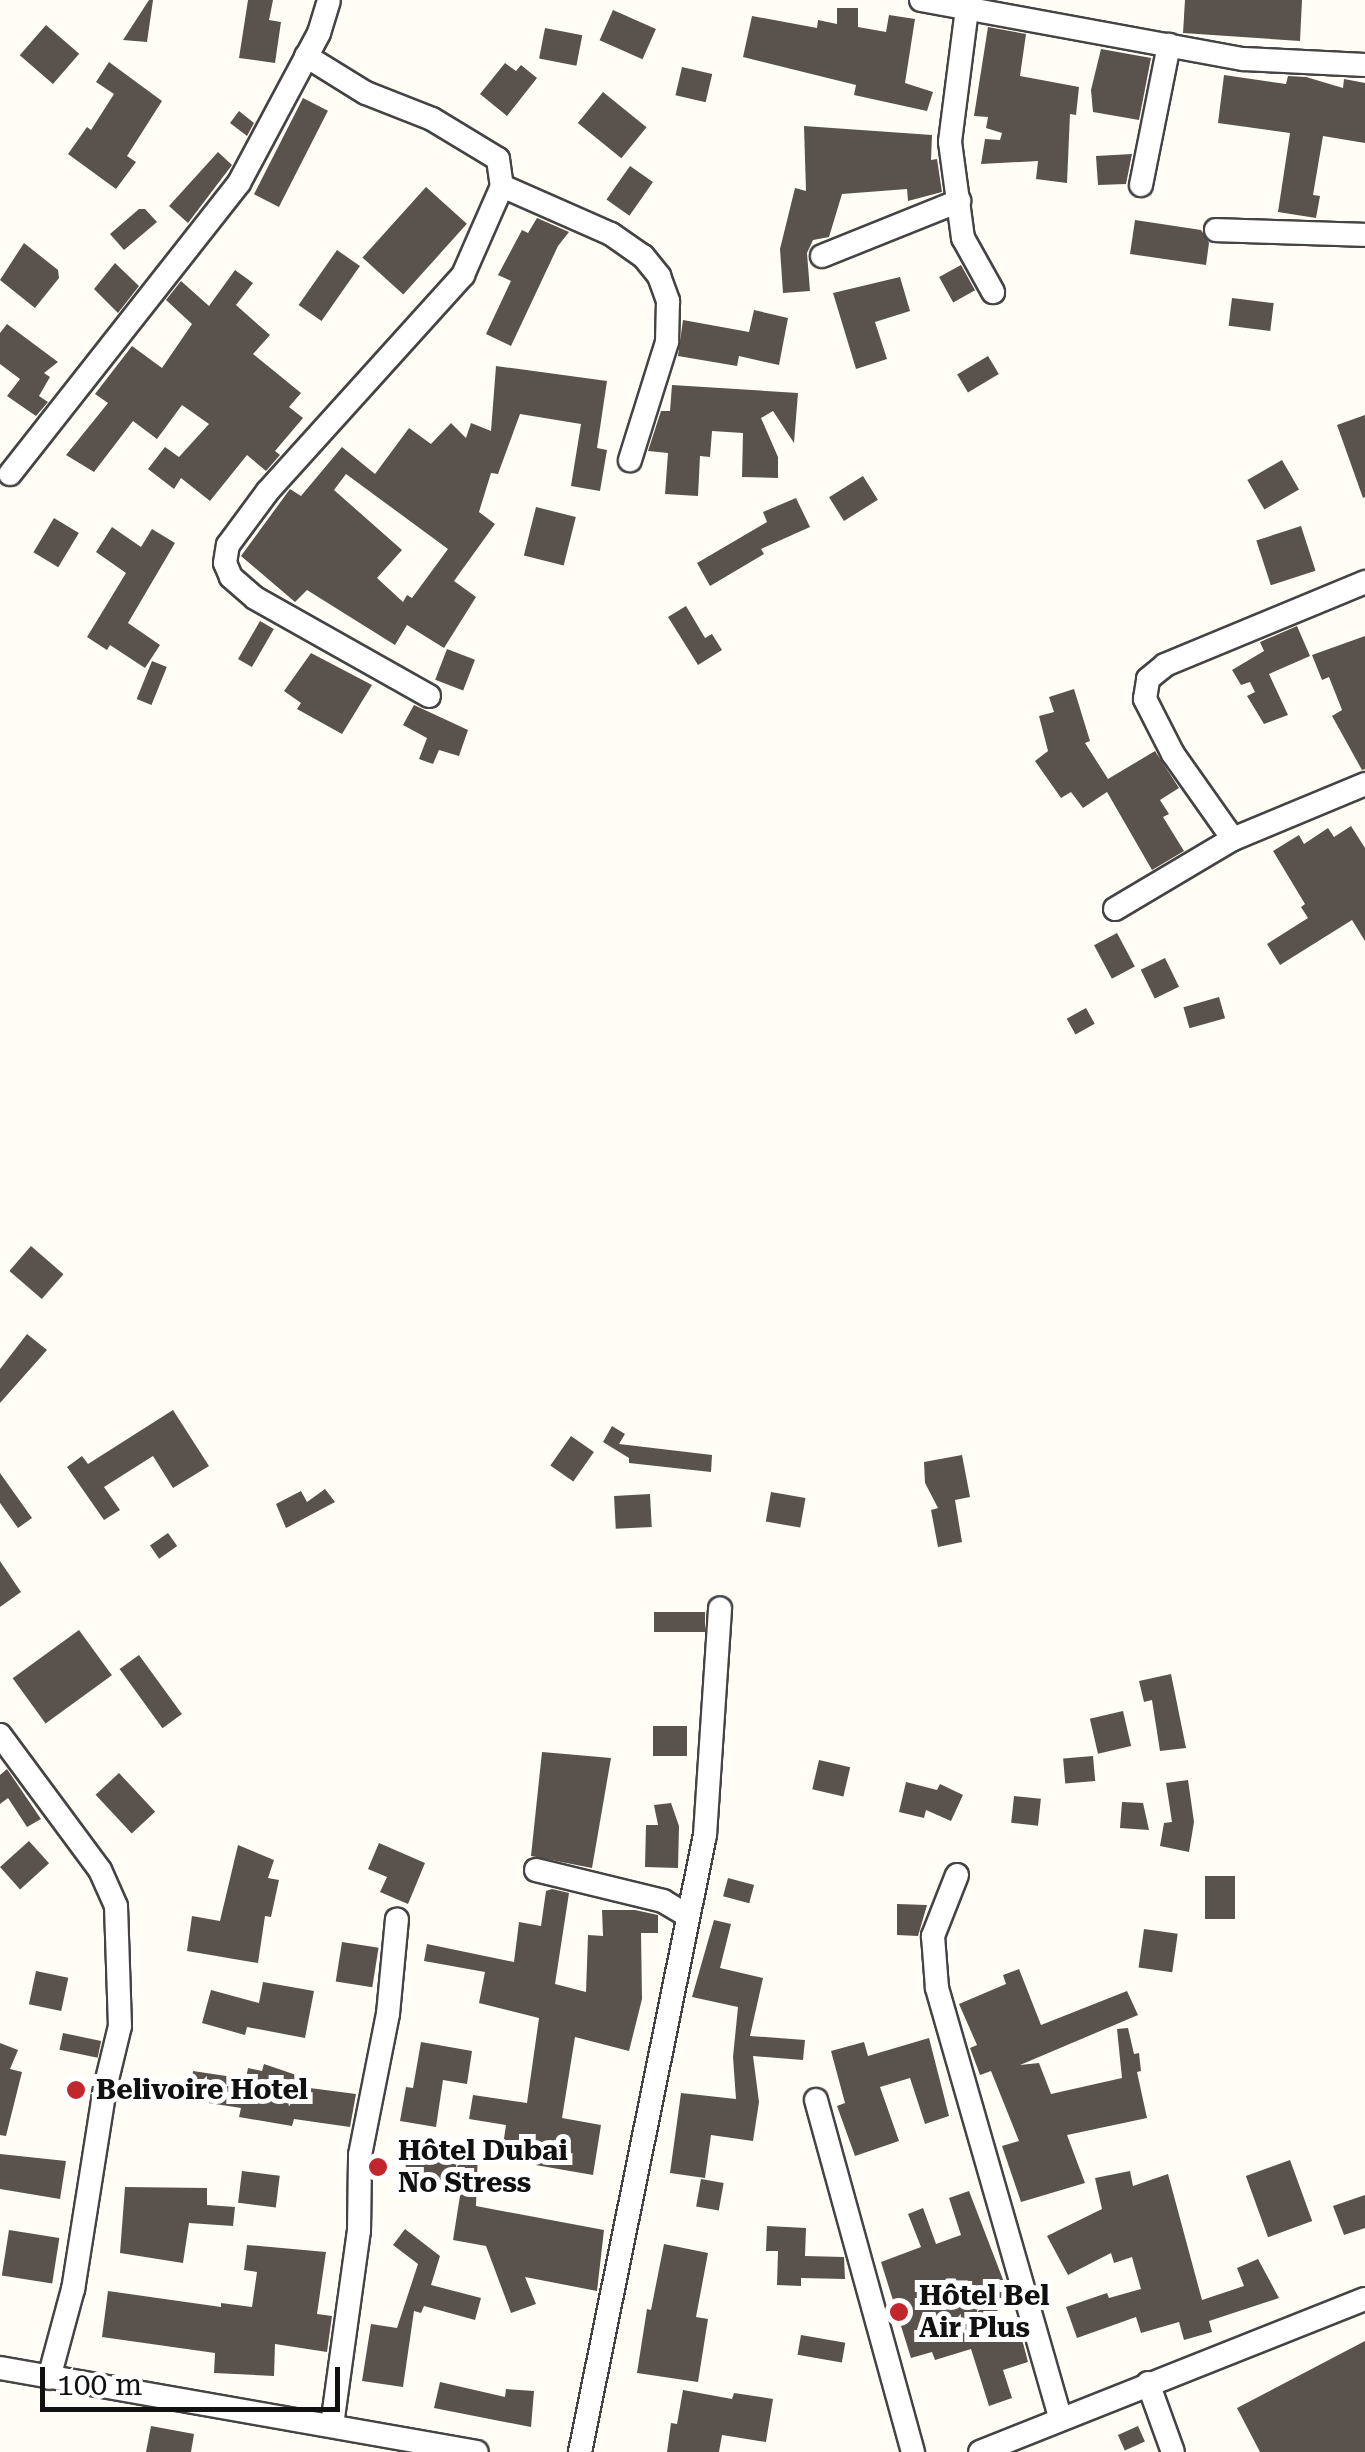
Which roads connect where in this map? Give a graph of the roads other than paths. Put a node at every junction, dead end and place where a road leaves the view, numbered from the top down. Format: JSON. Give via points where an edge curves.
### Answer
{"nodes":[{"id":1,"x":328,"y":0,"type":"edge"},
{"id":2,"x":920,"y":0,"type":"edge"},
{"id":3,"x":967,"y":9,"type":"junction"},
{"id":4,"x":1169,"y":45,"type":"junction"},
{"id":5,"x":306,"y":56,"type":"junction"},
{"id":6,"x":1365,"y":65,"type":"edge"},
{"id":7,"x":1142,"y":185,"type":"dead end"},
{"id":8,"x":502,"y":186,"type":"junction"},
{"id":9,"x":959,"y":200,"type":"junction"},
{"id":10,"x":1216,"y":230,"type":"dead end"},
{"id":11,"x":1365,"y":235,"type":"edge"},
{"id":12,"x":822,"y":256,"type":"dead end"},
{"id":13,"x":993,"y":292,"type":"dead end"},
{"id":14,"x":630,"y":460,"type":"dead end"},
{"id":15,"x":10,"y":474,"type":"dead end"},
{"id":16,"x":1365,"y":582,"type":"edge"},
{"id":17,"x":429,"y":696,"type":"dead end"},
{"id":18,"x":1365,"y":784,"type":"edge"},
{"id":19,"x":1233,"y":839,"type":"junction"},
{"id":20,"x":1115,"y":909,"type":"dead end"},
{"id":21,"x":720,"y":1608,"type":"dead end"},
{"id":22,"x":0,"y":1735,"type":"edge"},
{"id":23,"x":536,"y":1870,"type":"dead end"},
{"id":24,"x":957,"y":1874,"type":"dead end"},
{"id":25,"x":686,"y":1915,"type":"junction"},
{"id":26,"x":397,"y":1920,"type":"dead end"},
{"id":27,"x":816,"y":2100,"type":"dead end"},
{"id":28,"x":1365,"y":2300,"type":"edge"},
{"id":29,"x":0,"y":2368,"type":"edge"},
{"id":30,"x":49,"y":2378,"type":"junction"},
{"id":31,"x":1148,"y":2383,"type":"junction"},
{"id":32,"x":1060,"y":2417,"type":"junction"},
{"id":33,"x":332,"y":2425,"type":"junction"},
{"id":34,"x":477,"y":2452,"type":"edge"},
{"id":35,"x":580,"y":2452,"type":"edge"},
{"id":36,"x":913,"y":2452,"type":"edge"},
{"id":37,"x":980,"y":2452,"type":"edge"},
{"id":38,"x":1173,"y":2452,"type":"edge"}],
"edges":[{"from":1,"to":5,"type":"street"},
{"from":2,"to":3,"type":"street"},
{"from":3,"to":4,"type":"street"},
{"from":3,"to":9,"type":"street","via":[[950,142]]},
{"from":4,"to":6,"type":"street","via":[[1244,59]]},
{"from":4,"to":7,"type":"street"},
{"from":5,"to":8,"type":"street","via":[[366,94],[432,119],[498,159]]},
{"from":5,"to":15,"type":"street","via":[[239,183]]},
{"from":8,"to":14,"type":"street","via":[[611,234],[660,276],[668,301],[667,342]]},
{"from":8,"to":17,"type":"street","via":[[463,275],[268,491],[228,544],[225,562],[231,578],[255,598]]},
{"from":9,"to":12,"type":"street"},
{"from":9,"to":13,"type":"street","via":[[963,238]]},
{"from":10,"to":11,"type":"street"},
{"from":16,"to":19,"type":"street","via":[[1165,665],[1148,679],[1145,699],[1173,754]]},
{"from":18,"to":19,"type":"street"},
{"from":19,"to":20,"type":"street"},
{"from":21,"to":25,"type":"street","via":[[705,1835]]},
{"from":22,"to":30,"type":"street","via":[[100,1870],[116,1906],[120,2026],[73,2289]]},
{"from":23,"to":25,"type":"street","via":[[664,1900]]},
{"from":24,"to":32,"type":"street","via":[[933,1936],[937,1988]]},
{"from":25,"to":35,"type":"street"},
{"from":26,"to":33,"type":"street","via":[[388,2014],[360,2155],[359,2231]]},
{"from":27,"to":36,"type":"street"},
{"from":28,"to":31,"type":"street"},
{"from":29,"to":30,"type":"street"},
{"from":30,"to":33,"type":"street"},
{"from":31,"to":32,"type":"street"},
{"from":31,"to":38,"type":"street"},
{"from":32,"to":37,"type":"street"},
{"from":33,"to":34,"type":"street"}]}
